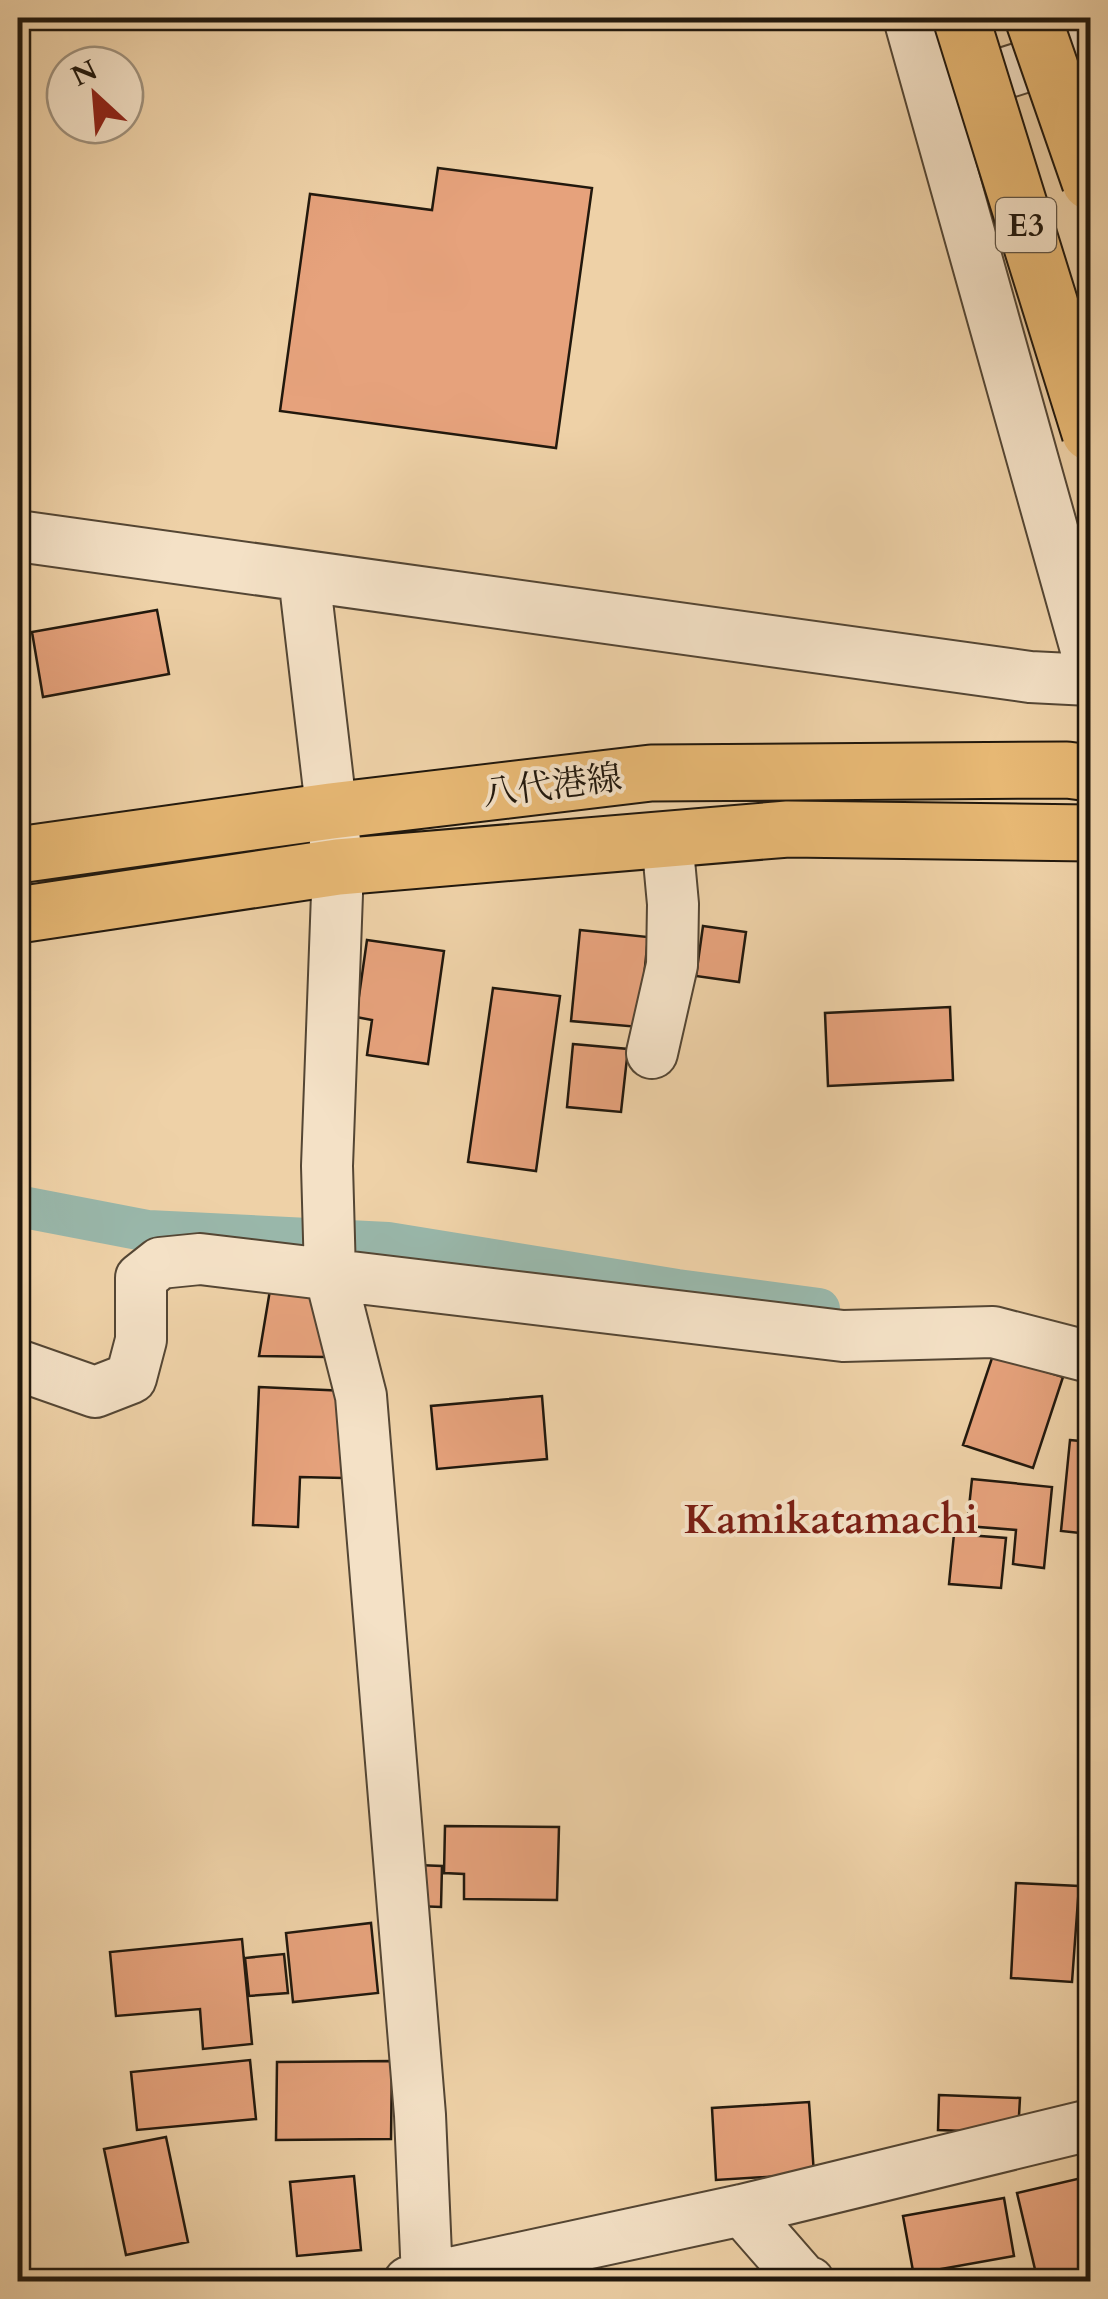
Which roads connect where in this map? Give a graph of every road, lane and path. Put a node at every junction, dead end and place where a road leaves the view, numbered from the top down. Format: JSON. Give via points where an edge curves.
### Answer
{"nodes":[{"id":1,"x":909,"y":18,"type":"edge"},
{"id":2,"x":961,"y":18,"type":"edge"},
{"id":3,"x":1033,"y":18,"type":"edge"},
{"id":4,"x":1090,"y":46,"type":"edge"},
{"id":5,"x":932,"y":96,"type":"junction"},
{"id":6,"x":1090,"y":182,"type":"edge"},
{"id":7,"x":1090,"y":434,"type":"edge"},
{"id":8,"x":18,"y":536,"type":"edge"},
{"id":9,"x":304,"y":576,"type":"junction"},
{"id":10,"x":1090,"y":664,"type":"edge"},
{"id":11,"x":1090,"y":680,"type":"edge"},
{"id":12,"x":1090,"y":773,"type":"edge"},
{"id":13,"x":331,"y":811,"type":"junction"},
{"id":14,"x":1090,"y":833,"type":"edge"},
{"id":15,"x":667,"y":839,"type":"junction"},
{"id":16,"x":18,"y":855,"type":"edge"},
{"id":17,"x":338,"y":867,"type":"junction"},
{"id":18,"x":18,"y":915,"type":"edge"},
{"id":19,"x":652,"y":1052,"type":"dead end"},
{"id":20,"x":330,"y":1274,"type":"junction"},
{"id":21,"x":1090,"y":1357,"type":"edge"},
{"id":22,"x":18,"y":1364,"type":"edge"},
{"id":23,"x":1090,"y":2125,"type":"edge"},
{"id":24,"x":742,"y":2210,"type":"junction"},
{"id":25,"x":418,"y":2280,"type":"edge"},
{"id":26,"x":805,"y":2281,"type":"edge"}],
"edges":[{"from":1,"to":5,"type":"street"},
{"from":2,"to":7,"type":"main road","number":"E3","bridge":true},
{"from":3,"to":6,"type":"main road","number":"E3","bridge":true},
{"from":4,"to":5,"type":"street"},
{"from":5,"to":10,"type":"street"},
{"from":8,"to":9,"type":"street"},
{"from":9,"to":11,"type":"street"},
{"from":9,"to":13,"type":"street"},
{"from":12,"to":13,"type":"main road","name":"八代港線","via":[[651,772]]},
{"from":13,"to":16,"type":"main road","name":"八代港線"},
{"from":13,"to":17,"type":"street"},
{"from":14,"to":15,"type":"main road","name":"八代港線","via":[[788,830]]},
{"from":15,"to":17,"type":"main road","name":"八代港線"},
{"from":15,"to":19,"type":"street","via":[[672,965]]},
{"from":17,"to":18,"type":"main road","name":"八代港線"},
{"from":17,"to":20,"type":"street","via":[[326,1166]]},
{"from":20,"to":21,"type":"street","via":[[843,1336],[993,1332]]},
{"from":20,"to":22,"type":"street","via":[[200,1259],[160,1262],[141,1278],[141,1340],[131,1378],[95,1392]]},
{"from":20,"to":25,"type":"street","via":[[361,1396],[420,2115]]},
{"from":23,"to":24,"type":"street"},
{"from":24,"to":25,"type":"street"},
{"from":24,"to":26,"type":"street"}]}
